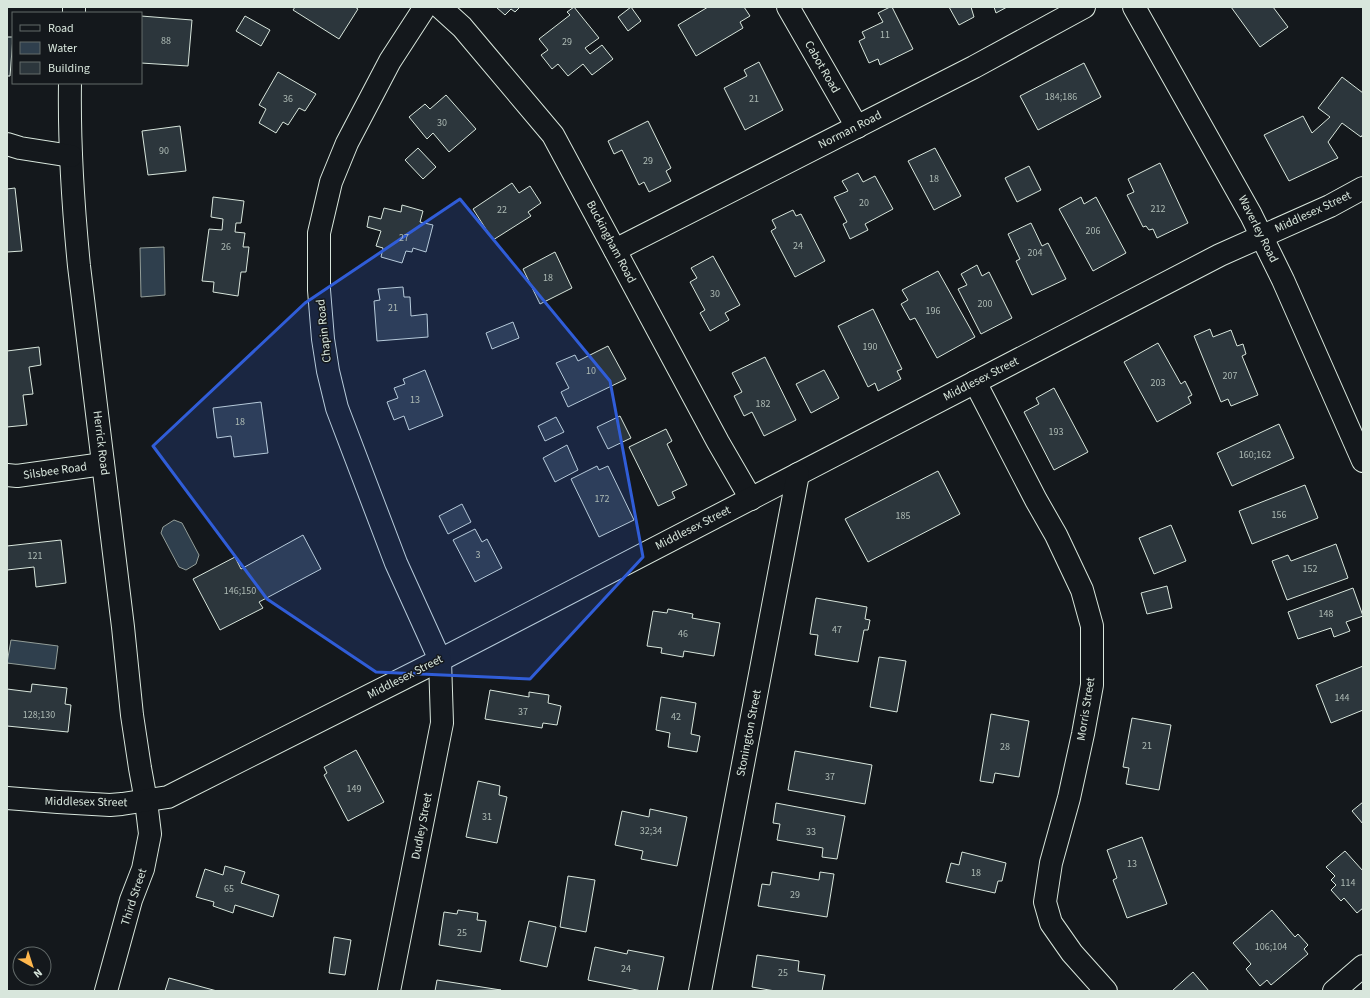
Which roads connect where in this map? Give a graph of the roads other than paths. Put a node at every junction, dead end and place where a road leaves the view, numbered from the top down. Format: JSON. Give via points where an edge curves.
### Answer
{"nodes":[{"id":1,"x":424,"y":7,"type":"edge"},
{"id":2,"x":440,"y":7,"type":"edge"},
{"id":3,"x":788,"y":7,"type":"edge"},
{"id":4,"x":1084,"y":7,"type":"edge"},
{"id":5,"x":1134,"y":7,"type":"edge"},
{"id":6,"x":70,"y":84,"type":"edge"},
{"id":7,"x":857,"y":126,"type":"junction"},
{"id":8,"x":7,"y":144,"type":"edge"},
{"id":9,"x":71,"y":156,"type":"junction"},
{"id":10,"x":1363,"y":188,"type":"edge"},
{"id":11,"x":1261,"y":237,"type":"junction"},
{"id":12,"x":615,"y":250,"type":"junction"},
{"id":13,"x":975,"y":382,"type":"junction"},
{"id":14,"x":1363,"y":460,"type":"edge"},
{"id":15,"x":103,"y":464,"type":"junction"},
{"id":16,"x":798,"y":474,"type":"junction"},
{"id":17,"x":7,"y":475,"type":"edge"},
{"id":18,"x":751,"y":498,"type":"junction"},
{"id":19,"x":440,"y":660,"type":"junction"},
{"id":20,"x":7,"y":798,"type":"edge"},
{"id":21,"x":146,"y":801,"type":"junction"},
{"id":22,"x":1363,"y":966,"type":"edge"},
{"id":23,"x":106,"y":991,"type":"edge"},
{"id":24,"x":389,"y":991,"type":"edge"},
{"id":25,"x":700,"y":991,"type":"edge"},
{"id":26,"x":1106,"y":991,"type":"edge"},
{"id":27,"x":1334,"y":991,"type":"edge"}],
"edges":[{"from":1,"to":19,"type":"street","name":"Chapin Road","via":[[390,61],[347,143],[331,182],[319,233],[319,290],[328,371],[337,408],[396,562]]},
{"from":2,"to":12,"type":"street","name":"Buckingham Road","via":[[462,26],[553,135]]},
{"from":3,"to":7,"type":"street","name":"Cabot Road"},
{"from":4,"to":7,"type":"street","name":"Norman Road","via":[[974,67]]},
{"from":5,"to":11,"type":"street","name":"Waverley Road","via":[[1243,199]]},
{"from":6,"to":9,"type":"street","name":"Herrick Road"},
{"from":7,"to":12,"type":"street","name":"Norman Road"},
{"from":8,"to":9,"type":"street"},
{"from":9,"to":15,"type":"street","name":"Herrick Road","via":[[79,266]]},
{"from":10,"to":11,"type":"street","name":"Middlesex Street"},
{"from":11,"to":13,"type":"street","name":"Middlesex Street","via":[[1220,255]]},
{"from":11,"to":14,"type":"street","name":"Waverley Road","via":[[1283,280]]},
{"from":12,"to":18,"type":"street","name":"Buckingham Road","via":[[714,435]]},
{"from":13,"to":16,"type":"street","name":"Middlesex Street"},
{"from":13,"to":26,"type":"street","name":"Morris Street","via":[[1056,535],[1082,590],[1092,626],[1092,684],[1069,798],[1051,863],[1046,902],[1051,923],[1072,953]]},
{"from":15,"to":17,"type":"street","name":"Silsbee Road","via":[[17,476]]},
{"from":15,"to":21,"type":"street","name":"Herrick Road","via":[[132,715]]},
{"from":16,"to":18,"type":"street","name":"Middlesex Street"},
{"from":16,"to":25,"type":"street","name":"Stonington Street"},
{"from":18,"to":19,"type":"street","name":"Middlesex Street"},
{"from":19,"to":21,"type":"street","name":"Middlesex Street","via":[[202,781],[168,797]]},
{"from":19,"to":24,"type":"street","name":"Dudley Street","via":[[442,723]]},
{"from":20,"to":21,"type":"street","name":"Middlesex Street","via":[[110,805]]},
{"from":21,"to":23,"type":"street","name":"Third Street","via":[[150,834],[143,869],[131,900]]},
{"from":22,"to":27,"type":"street"}]}
